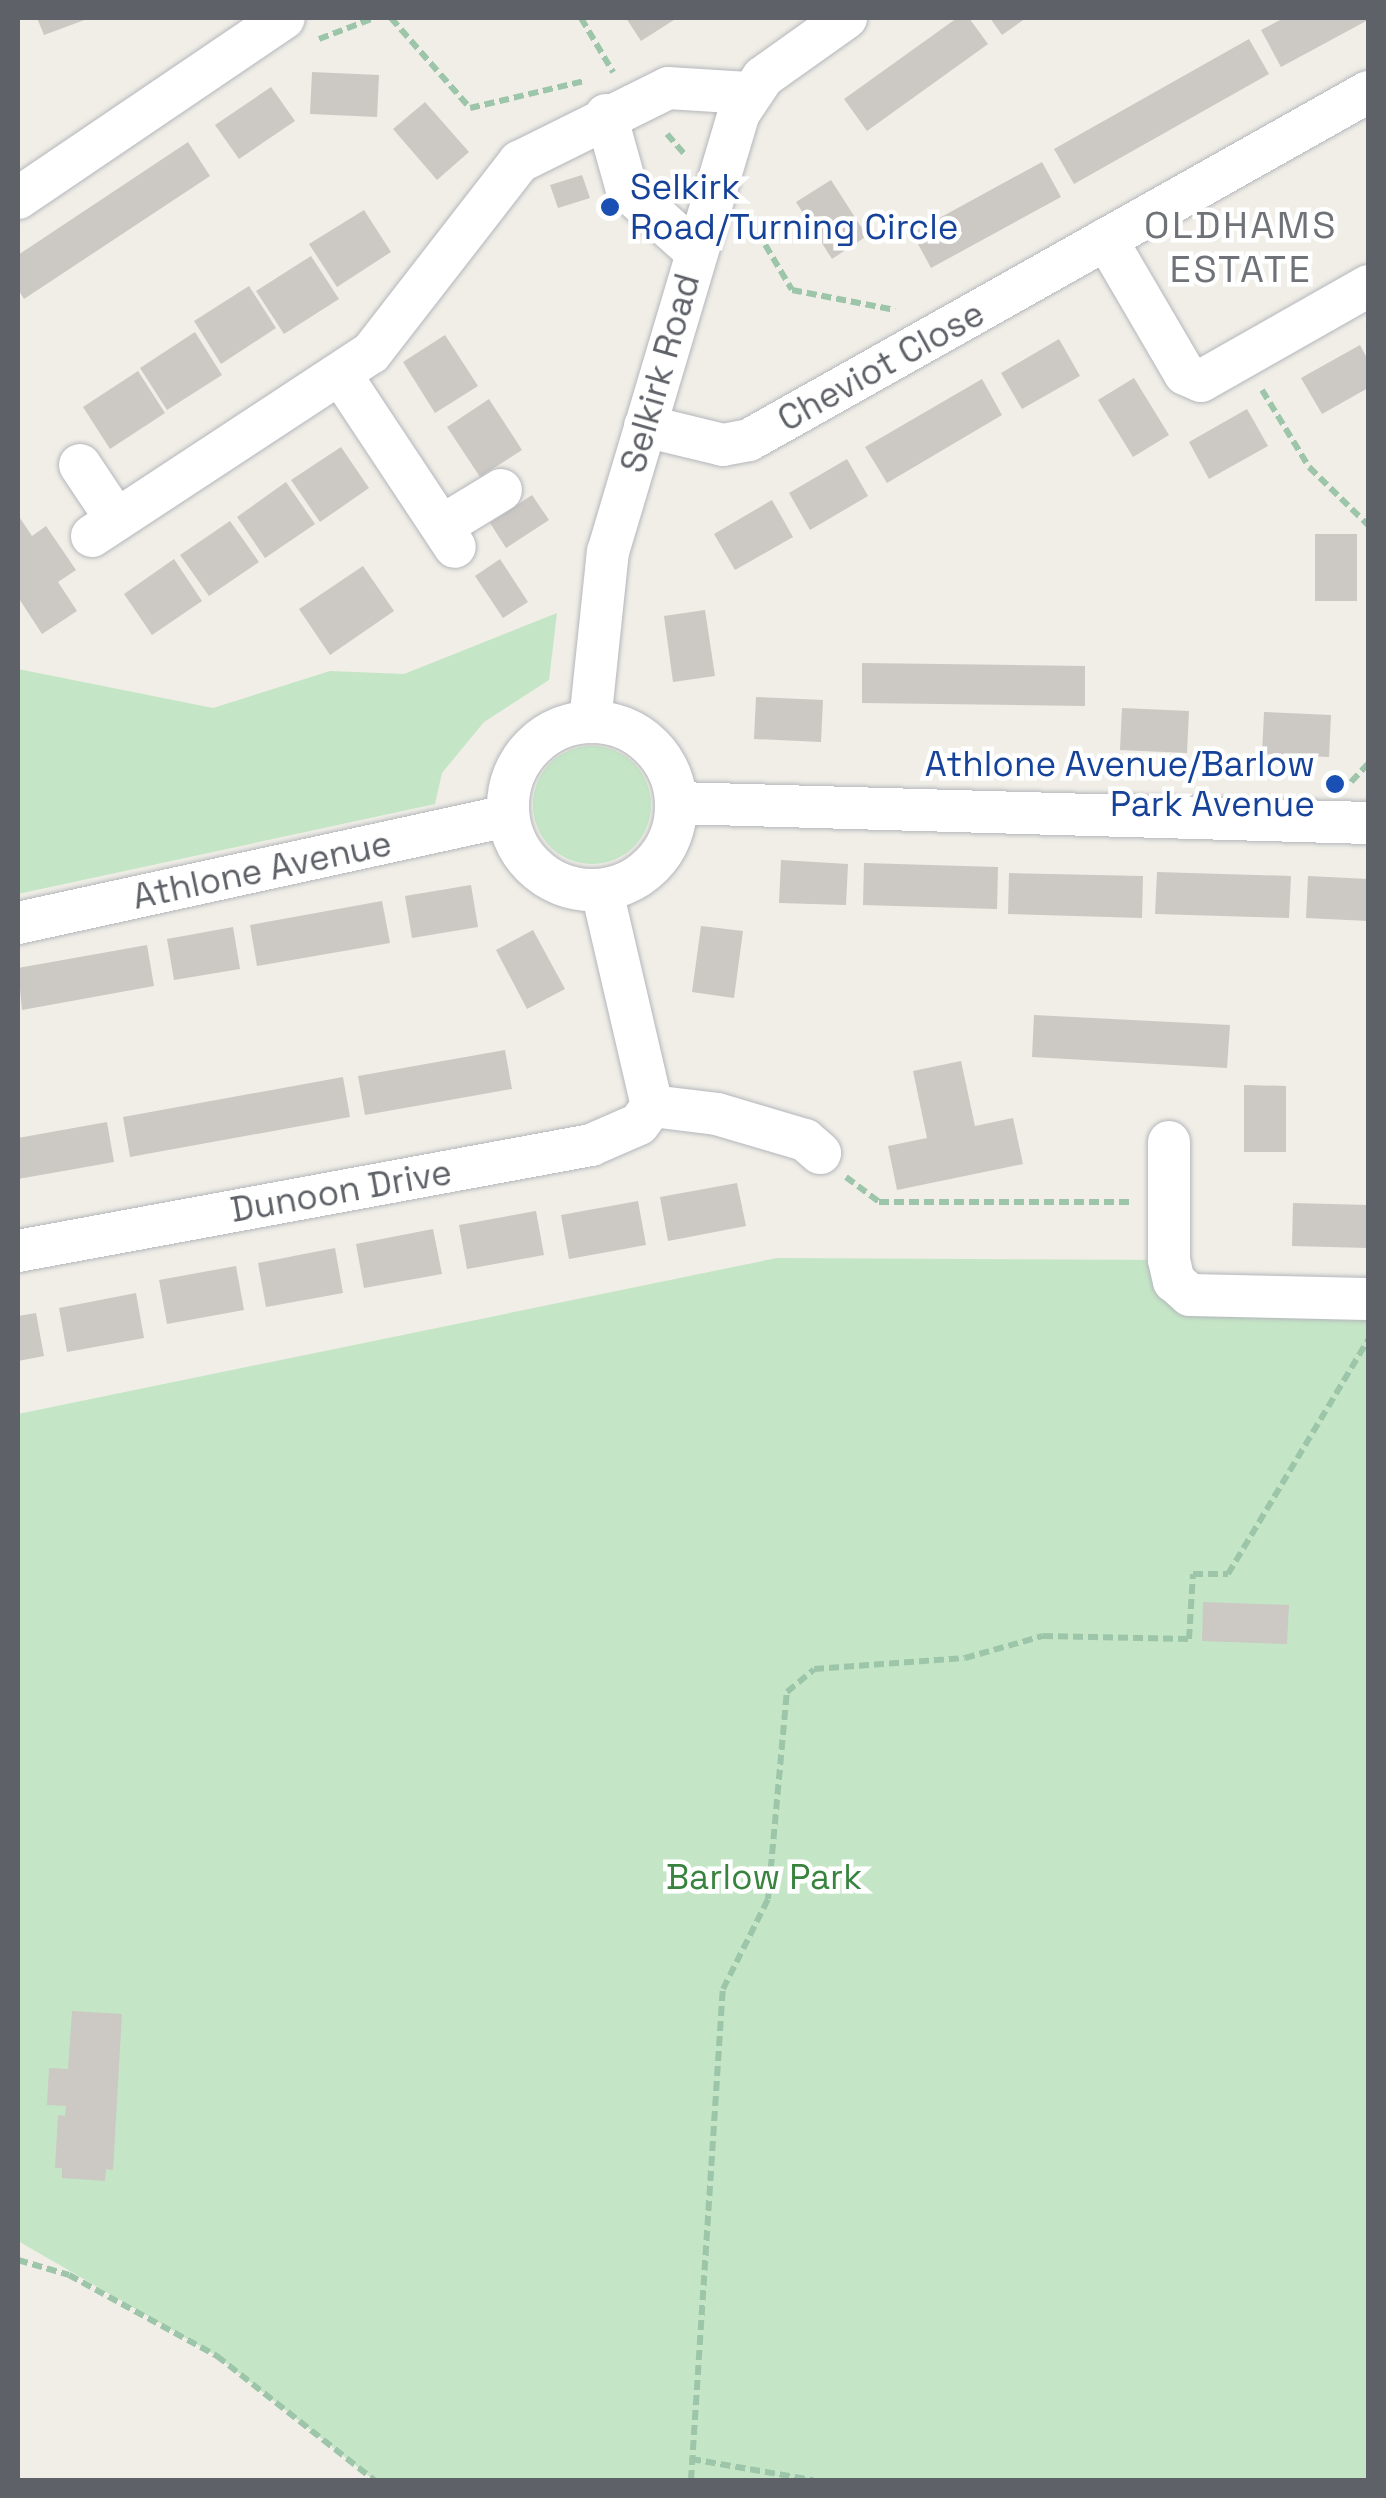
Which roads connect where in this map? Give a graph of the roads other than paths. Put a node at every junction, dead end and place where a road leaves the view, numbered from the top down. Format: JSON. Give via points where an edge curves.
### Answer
{"nodes":[{"id":1,"x":284,"y":18,"type":"edge"},
{"id":2,"x":846,"y":18,"type":"edge"},
{"id":3,"x":1368,"y":92,"type":"edge"},
{"id":4,"x":748,"y":93,"type":"junction"},
{"id":5,"x":619,"y":97,"type":"junction"},
{"id":6,"x":18,"y":198,"type":"edge"},
{"id":7,"x":1106,"y":239,"type":"junction"},
{"id":8,"x":696,"y":252,"type":"junction"},
{"id":9,"x":1368,"y":286,"type":"edge"},
{"id":10,"x":341,"y":376,"type":"junction"},
{"id":11,"x":645,"y":426,"type":"junction"},
{"id":12,"x":80,"y":466,"type":"dead end"},
{"id":13,"x":501,"y":490,"type":"dead end"},
{"id":14,"x":590,"y":722,"type":"junction"},
{"id":15,"x":678,"y":804,"type":"junction"},
{"id":16,"x":508,"y":816,"type":"junction"},
{"id":17,"x":1368,"y":823,"type":"edge"},
{"id":18,"x":602,"y":890,"type":"junction"},
{"id":19,"x":18,"y":923,"type":"edge"},
{"id":20,"x":652,"y":1106,"type":"junction"},
{"id":21,"x":1170,"y":1142,"type":"dead end"},
{"id":22,"x":820,"y":1152,"type":"road end"},
{"id":23,"x":18,"y":1251,"type":"edge"},
{"id":24,"x":1368,"y":1299,"type":"edge"}],
"edges":[{"from":1,"to":6,"type":"street"},
{"from":2,"to":4,"type":"street"},
{"from":3,"to":7,"type":"street","name":"Cheviot Close"},
{"from":4,"to":5,"type":"street","via":[[696,85]]},
{"from":4,"to":8,"type":"street","name":"Selkirk Road"},
{"from":5,"to":8,"type":"street","via":[[628,190]]},
{"from":5,"to":10,"type":"street","via":[[507,174],[378,345]]},
{"from":7,"to":9,"type":"street","via":[[1186,374],[1201,381]]},
{"from":7,"to":11,"type":"street","name":"Cheviot Close","via":[[735,446]]},
{"from":8,"to":11,"type":"street","name":"Selkirk Road"},
{"from":10,"to":12,"type":"street","via":[[104,528]]},
{"from":10,"to":13,"type":"street","via":[[449,537]]},
{"from":11,"to":14,"type":"street","name":"Selkirk Road","via":[[599,596]]},
{"from":14,"to":15,"type":"street","via":[[631,730],[655,748],[671,773]]},
{"from":14,"to":16,"type":"street","via":[[544,735],[520,760],[509,787]]},
{"from":15,"to":17,"type":"street"},
{"from":15,"to":18,"type":"street","via":[[673,833],[658,860],[636,879]]},
{"from":16,"to":18,"type":"street","via":[[522,855],[543,875],[572,888]]},
{"from":16,"to":19,"type":"street","name":"Athlone Avenue"},
{"from":18,"to":20,"type":"street"},
{"from":20,"to":22,"type":"street","via":[[783,1120]]},
{"from":20,"to":23,"type":"street","name":"Dunoon Drive","via":[[639,1124],[591,1146]]},
{"from":21,"to":24,"type":"street","via":[[1169,1260],[1174,1281],[1190,1294]]}]}
